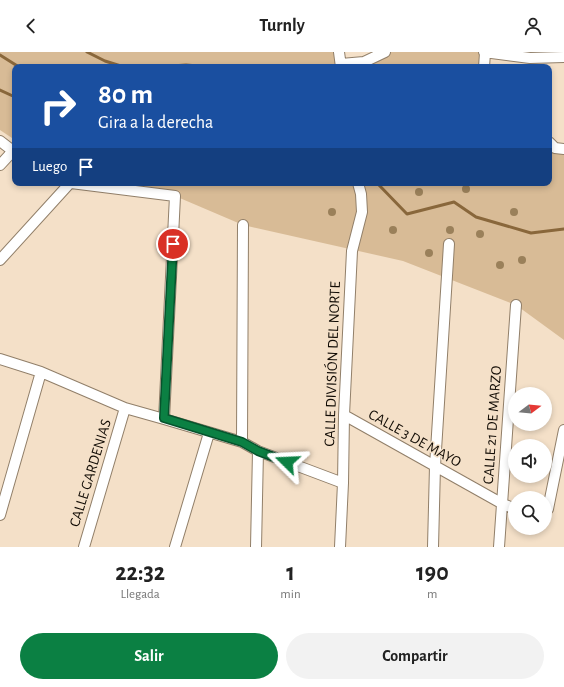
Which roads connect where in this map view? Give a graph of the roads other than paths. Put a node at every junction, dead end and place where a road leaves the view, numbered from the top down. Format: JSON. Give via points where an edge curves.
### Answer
{"nodes":[{"id":1,"x":339,"y":52,"type":"edge"},
{"id":2,"x":384,"y":52,"type":"edge"},
{"id":3,"x":484,"y":52,"type":"edge"},
{"id":4,"x":564,"y":57,"type":"edge"},
{"id":5,"x":341,"y":64,"type":"edge"},
{"id":6,"x":352,"y":64,"type":"edge"},
{"id":7,"x":484,"y":64,"type":"edge"},
{"id":8,"x":0,"y":141,"type":"edge"},
{"id":9,"x":552,"y":145,"type":"edge"},
{"id":10,"x":564,"y":149,"type":"edge"},
{"id":11,"x":12,"y":150,"type":"edge"},
{"id":12,"x":12,"y":152,"type":"edge"},
{"id":13,"x":0,"y":165,"type":"edge"},
{"id":14,"x":68,"y":186,"type":"edge"},
{"id":15,"x":95,"y":186,"type":"edge"},
{"id":16,"x":359,"y":186,"type":"edge"},
{"id":17,"x":243,"y":224,"type":"dead end"},
{"id":18,"x":449,"y":244,"type":"dead end"},
{"id":19,"x":0,"y":260,"type":"edge"},
{"id":20,"x":516,"y":305,"type":"dead end"},
{"id":21,"x":0,"y":358,"type":"edge"},
{"id":22,"x":41,"y":372,"type":"junction"},
{"id":23,"x":125,"y":408,"type":"junction"},
{"id":24,"x":344,"y":415,"type":"junction"},
{"id":25,"x":164,"y":418,"type":"junction"},
{"id":26,"x":564,"y":430,"type":"edge"},
{"id":27,"x":209,"y":433,"type":"junction"},
{"id":28,"x":242,"y":442,"type":"junction"},
{"id":29,"x":258,"y":451,"type":"junction"},
{"id":30,"x":435,"y":466,"type":"junction"},
{"id":31,"x":343,"y":483,"type":"junction"},
{"id":32,"x":552,"y":491,"type":"edge"},
{"id":33,"x":501,"y":504,"type":"junction"},
{"id":34,"x":508,"y":506,"type":"edge"},
{"id":35,"x":0,"y":515,"type":"edge"},
{"id":36,"x":84,"y":547,"type":"edge"},
{"id":37,"x":175,"y":547,"type":"edge"},
{"id":38,"x":256,"y":547,"type":"edge"},
{"id":39,"x":340,"y":547,"type":"edge"},
{"id":40,"x":433,"y":547,"type":"edge"},
{"id":41,"x":499,"y":547,"type":"edge"}],
"edges":[{"from":1,"to":5,"type":"street"},
{"from":2,"to":6,"type":"street","via":[[364,62]]},
{"from":3,"to":4,"type":"street","via":[[530,58]]},
{"from":3,"to":7,"type":"street"},
{"from":8,"to":11,"type":"street"},
{"from":9,"to":10,"type":"street"},
{"from":12,"to":13,"type":"street"},
{"from":14,"to":19,"type":"street"},
{"from":15,"to":25,"type":"street","via":[[175,196]]},
{"from":16,"to":24,"type":"street","name":"CALLE DIVISIÓN DEL NORTE","via":[[362,212],[352,252]]},
{"from":17,"to":28,"type":"street"},
{"from":18,"to":30,"type":"street"},
{"from":20,"to":33,"type":"street","name":"CALLE 21 DE MARZO"},
{"from":21,"to":22,"type":"street"},
{"from":22,"to":23,"type":"street"},
{"from":22,"to":35,"type":"street"},
{"from":23,"to":25,"type":"street"},
{"from":23,"to":36,"type":"street","name":"CALLE GARDENIAS"},
{"from":24,"to":30,"type":"street","name":"CALLE 3 DE MAYO"},
{"from":24,"to":31,"type":"street","name":"CALLE DIVISIÓN DEL NORTE"},
{"from":25,"to":27,"type":"street"},
{"from":26,"to":32,"type":"street"},
{"from":27,"to":28,"type":"street"},
{"from":27,"to":37,"type":"street"},
{"from":28,"to":29,"type":"street"},
{"from":29,"to":31,"type":"street"},
{"from":29,"to":38,"type":"street"},
{"from":30,"to":33,"type":"street","name":"CALLE 3 DE MAYO"},
{"from":30,"to":40,"type":"street"},
{"from":31,"to":39,"type":"street","name":"CALLE DIVISIÓN DEL NORTE"},
{"from":33,"to":34,"type":"street","name":"CALLE 3 DE MAYO"},
{"from":33,"to":41,"type":"street","name":"CALLE 21 DE MARZO"}]}
